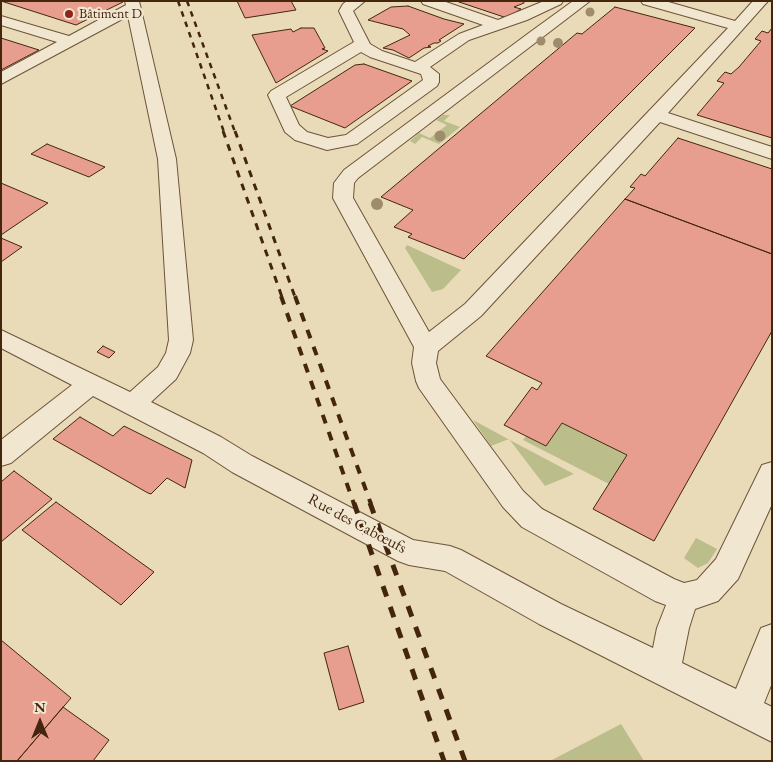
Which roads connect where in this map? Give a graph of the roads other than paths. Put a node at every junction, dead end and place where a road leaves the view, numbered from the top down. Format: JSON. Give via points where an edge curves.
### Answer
{"nodes":[{"id":1,"x":358,"y":1,"type":"edge"},
{"id":2,"x":428,"y":1,"type":"edge"},
{"id":3,"x":556,"y":1,"type":"edge"},
{"id":4,"x":583,"y":1,"type":"edge"},
{"id":5,"x":648,"y":1,"type":"edge"},
{"id":6,"x":132,"y":4,"type":"edge"},
{"id":7,"x":763,"y":6,"type":"edge"},
{"id":8,"x":1,"y":20,"type":"edge"},
{"id":9,"x":497,"y":25,"type":"junction"},
{"id":10,"x":737,"y":26,"type":"junction"},
{"id":11,"x":70,"y":41,"type":"junction"},
{"id":12,"x":362,"y":44,"type":"junction"},
{"id":13,"x":417,"y":68,"type":"junction"},
{"id":14,"x":1,"y":79,"type":"edge"},
{"id":15,"x":657,"y":115,"type":"junction"},
{"id":16,"x":772,"y":153,"type":"edge"},
{"id":17,"x":1,"y":338,"type":"edge"},
{"id":18,"x":426,"y":347,"type":"junction"},
{"id":19,"x":92,"y":383,"type":"junction"},
{"id":20,"x":133,"y":404,"type":"junction"},
{"id":21,"x":1,"y":456,"type":"edge"},
{"id":22,"x":772,"y":473,"type":"edge"},
{"id":23,"x":684,"y":597,"type":"junction"},
{"id":24,"x":772,"y":639,"type":"edge"},
{"id":25,"x":664,"y":671,"type":"junction"},
{"id":26,"x":758,"y":718,"type":"edge"}],
"edges":[{"from":1,"to":12,"type":"street","via":[[346,11]]},
{"from":2,"to":9,"type":"street"},
{"from":3,"to":9,"type":"street"},
{"from":4,"to":18,"type":"street","via":[[344,182],[343,198]]},
{"from":5,"to":10,"type":"street"},
{"from":6,"to":11,"type":"street"},
{"from":6,"to":20,"type":"street","via":[[167,159],[180,340],[178,353],[167,373]]},
{"from":7,"to":10,"type":"street"},
{"from":8,"to":11,"type":"street"},
{"from":9,"to":13,"type":"street","via":[[464,37]]},
{"from":10,"to":15,"type":"street"},
{"from":11,"to":14,"type":"street"},
{"from":12,"to":13,"type":"street","via":[[369,51]]},
{"from":12,"to":13,"type":"street","via":[[277,94],[292,128],[301,136],[327,144],[352,140],[432,82],[430,74]]},
{"from":15,"to":16,"type":"street"},
{"from":15,"to":18,"type":"street","via":[[473,310]]},
{"from":17,"to":19,"type":"street","name":"Rue des Cabœufs"},
{"from":18,"to":23,"type":"street","via":[[424,363],[428,381],[513,498],[532,518],[666,591]]},
{"from":19,"to":20,"type":"street","name":"Rue des Cabœufs"},
{"from":19,"to":21,"type":"street"},
{"from":20,"to":25,"type":"street","name":"Rue des Cabœufs","via":[[409,552],[450,559]]},
{"from":22,"to":23,"type":"street","via":[[727,569],[707,591]]},
{"from":23,"to":25,"type":"street","via":[[672,628]]},
{"from":24,"to":26,"type":"street"},
{"from":25,"to":26,"type":"street","name":"Rue des Cabœufs"}]}
